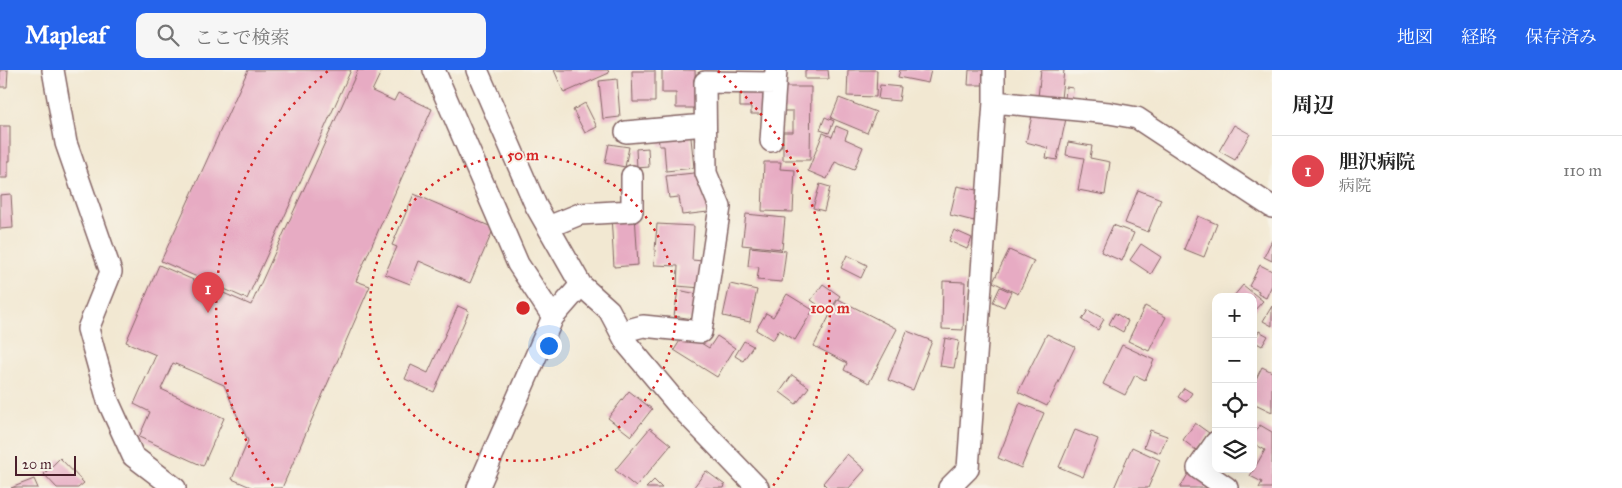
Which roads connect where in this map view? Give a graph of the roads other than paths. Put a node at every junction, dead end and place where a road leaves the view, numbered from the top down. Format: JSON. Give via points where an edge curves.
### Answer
{"nodes":[{"id":1,"x":53,"y":70,"type":"edge"},
{"id":2,"x":434,"y":70,"type":"edge"},
{"id":3,"x":478,"y":70,"type":"edge"},
{"id":4,"x":994,"y":70,"type":"edge"},
{"id":5,"x":776,"y":77,"type":"edge"},
{"id":6,"x":994,"y":102,"type":"junction"},
{"id":7,"x":705,"y":125,"type":"junction"},
{"id":8,"x":626,"y":132,"type":"dead end"},
{"id":9,"x":772,"y":141,"type":"dead end"},
{"id":10,"x":632,"y":176,"type":"dead end"},
{"id":11,"x":1272,"y":207,"type":"edge"},
{"id":12,"x":548,"y":227,"type":"junction"},
{"id":13,"x":581,"y":285,"type":"junction"},
{"id":14,"x":552,"y":317,"type":"junction"},
{"id":15,"x":621,"y":332,"type":"junction"},
{"id":16,"x":1212,"y":448,"type":"edge"},
{"id":17,"x":176,"y":488,"type":"edge"},
{"id":18,"x":478,"y":488,"type":"edge"},
{"id":19,"x":758,"y":488,"type":"edge"},
{"id":20,"x":949,"y":488,"type":"edge"},
{"id":21,"x":1227,"y":488,"type":"edge"}],
"edges":[{"from":1,"to":17,"type":"street","via":[[66,143],[111,272],[88,329],[108,401],[133,456]]},
{"from":2,"to":14,"type":"street","via":[[518,264]]},
{"from":3,"to":12,"type":"street"},
{"from":4,"to":6,"type":"street"},
{"from":5,"to":7,"type":"street","via":[[705,82]]},
{"from":5,"to":9,"type":"street"},
{"from":6,"to":11,"type":"street","via":[[1137,118]]},
{"from":6,"to":20,"type":"street","via":[[968,469]]},
{"from":7,"to":8,"type":"street"},
{"from":7,"to":15,"type":"street","via":[[706,173],[720,207],[701,332],[643,326]]},
{"from":10,"to":12,"type":"street","via":[[632,211],[580,214]]},
{"from":12,"to":13,"type":"street"},
{"from":13,"to":14,"type":"street"},
{"from":13,"to":15,"type":"street","via":[[609,310]]},
{"from":14,"to":18,"type":"street"},
{"from":15,"to":19,"type":"street","via":[[627,344],[679,406]]},
{"from":16,"to":21,"type":"street","via":[[1198,468]]}]}
